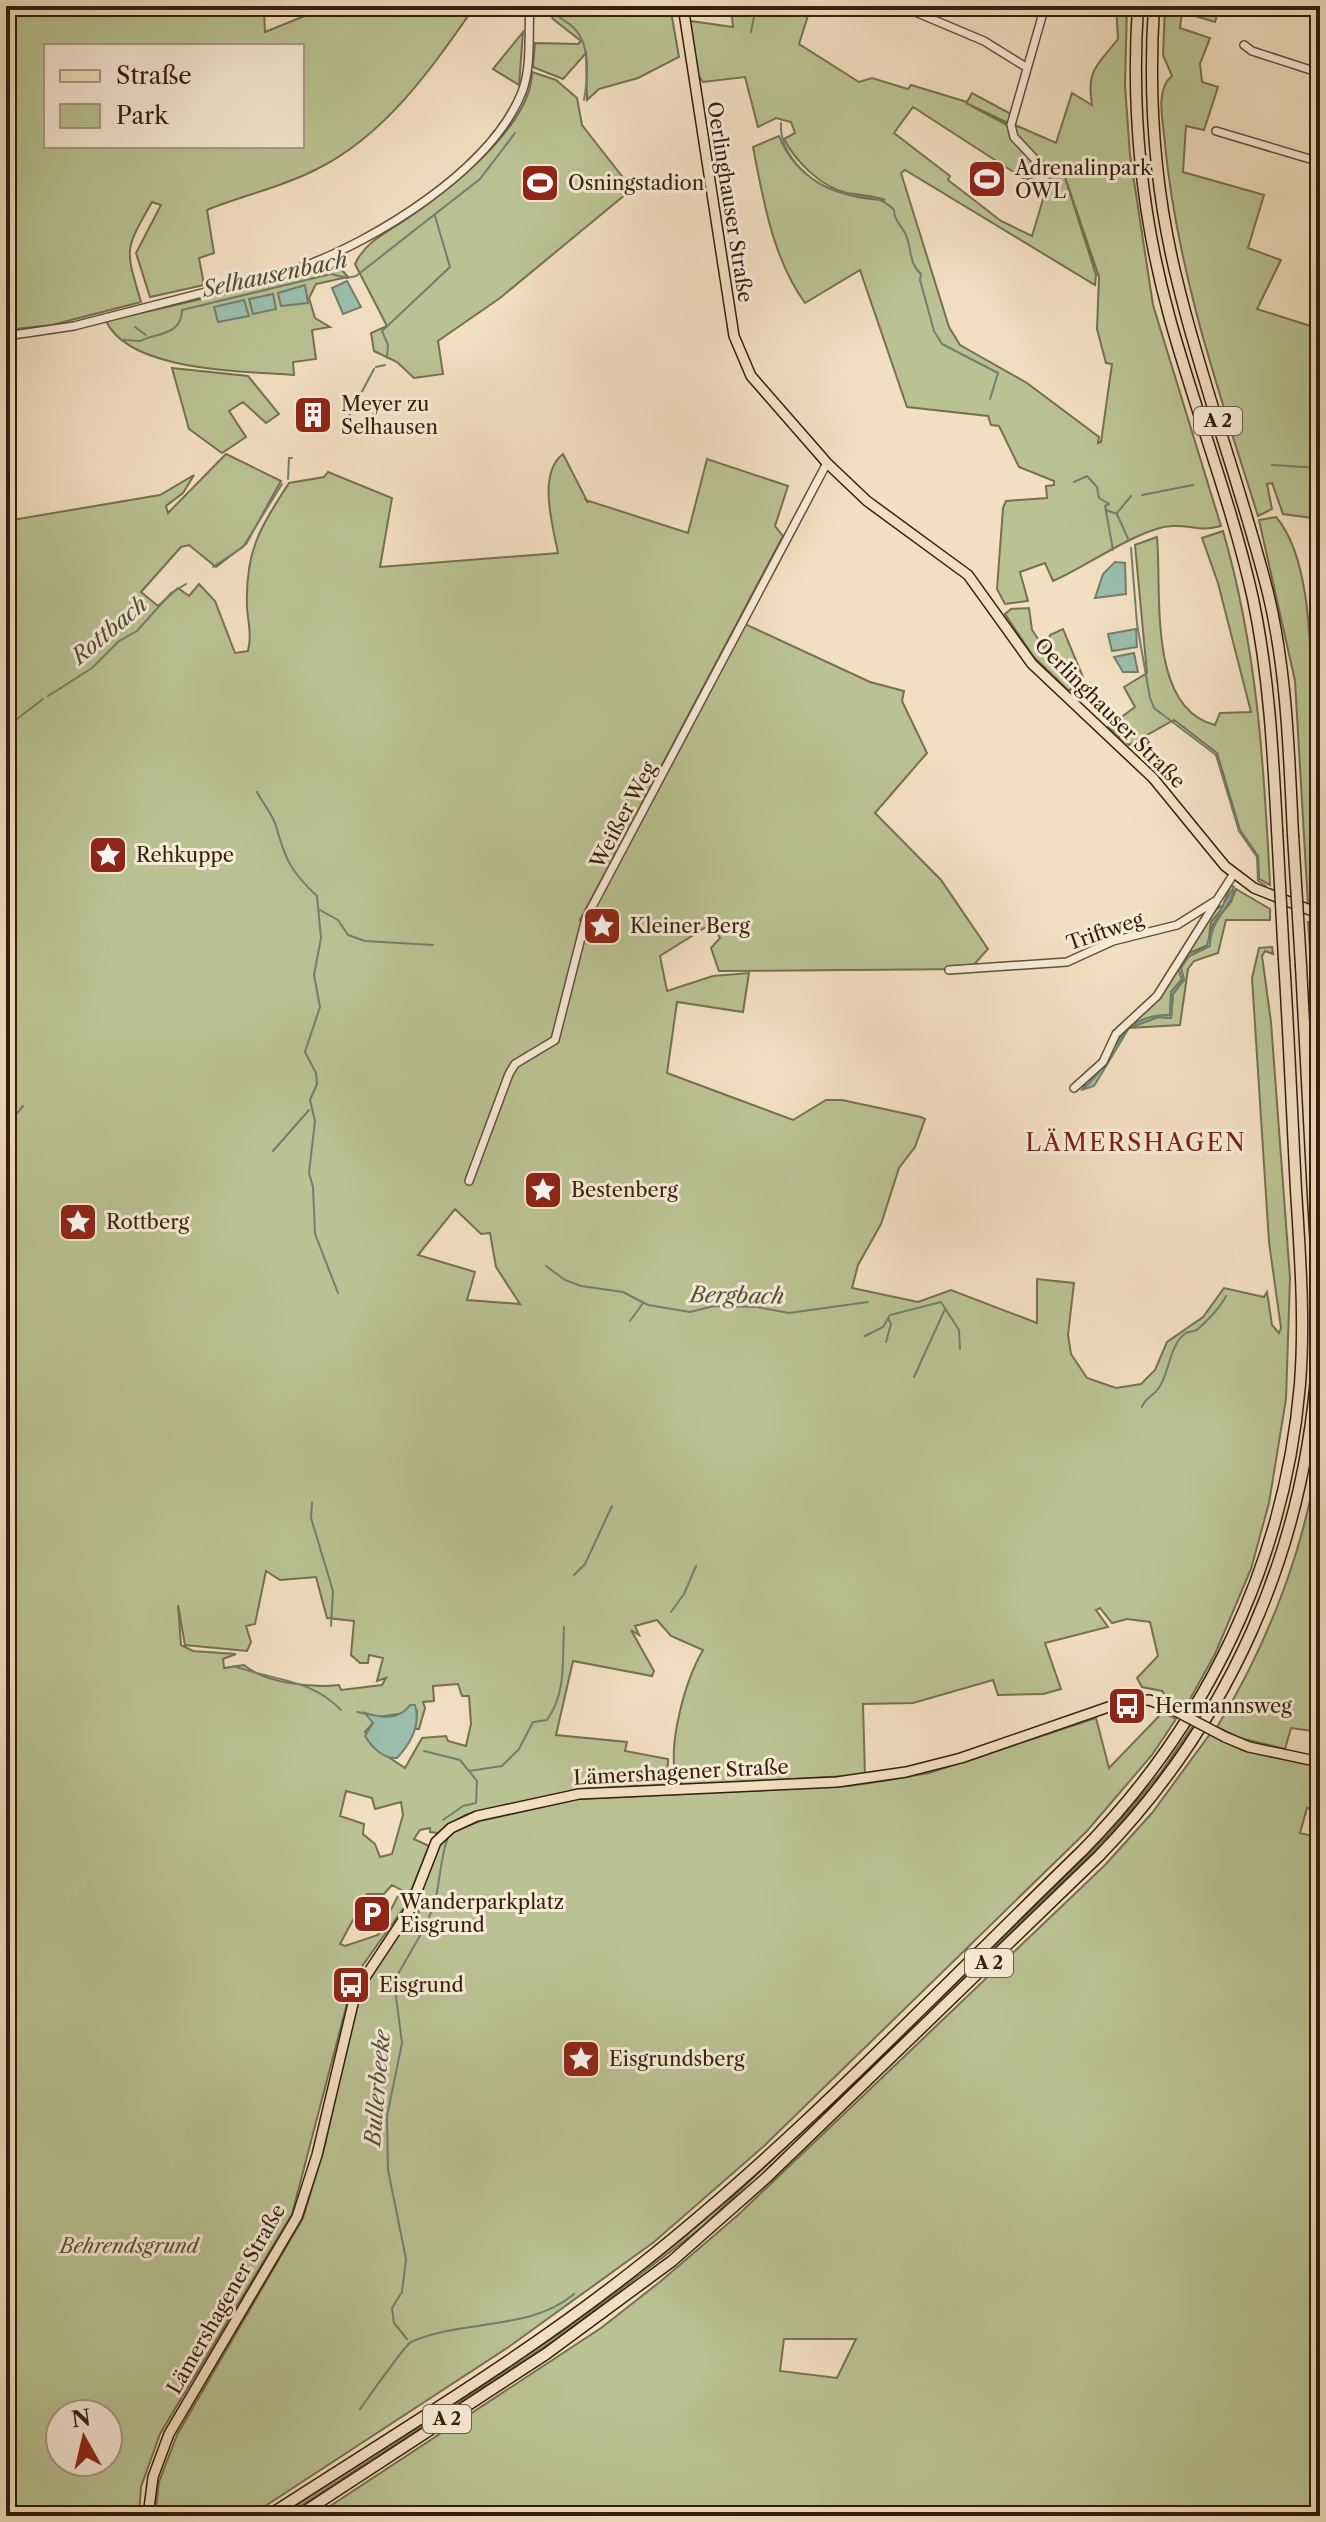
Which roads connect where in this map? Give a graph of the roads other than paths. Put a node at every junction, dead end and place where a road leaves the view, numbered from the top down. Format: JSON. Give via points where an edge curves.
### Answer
{"nodes":[{"id":1,"x":530,"y":6,"type":"edge"},
{"id":2,"x":683,"y":6,"type":"edge"},
{"id":3,"x":901,"y":6,"type":"edge"},
{"id":4,"x":1045,"y":6,"type":"edge"},
{"id":5,"x":1138,"y":6,"type":"edge"},
{"id":6,"x":1154,"y":6,"type":"edge"},
{"id":7,"x":1244,"y":45,"type":"dead end"},
{"id":8,"x":1026,"y":67,"type":"junction"},
{"id":9,"x":1320,"y":73,"type":"edge"},
{"id":10,"x":1216,"y":131,"type":"dead end"},
{"id":11,"x":1320,"y":162,"type":"edge"},
{"id":12,"x":1044,"y":169,"type":"dead end"},
{"id":13,"x":6,"y":336,"type":"edge"},
{"id":14,"x":827,"y":463,"type":"junction"},
{"id":15,"x":1233,"y":875,"type":"junction"},
{"id":16,"x":1217,"y":900,"type":"junction"},
{"id":17,"x":1320,"y":914,"type":"edge"},
{"id":18,"x":949,"y":970,"type":"dead end"},
{"id":19,"x":1074,"y":1088,"type":"dead end"},
{"id":20,"x":469,"y":1181,"type":"dead end"},
{"id":21,"x":1320,"y":1762,"type":"edge"},
{"id":22,"x":148,"y":2516,"type":"edge"},
{"id":23,"x":268,"y":2516,"type":"edge"},
{"id":24,"x":298,"y":2516,"type":"edge"}],
"edges":[{"from":1,"to":13,"type":"street","via":[[525,80],[514,107],[462,170],[390,223],[299,268],[74,326]]},
{"from":2,"to":14,"type":"main road","name":"Oerlinghauser Straße","via":[[737,346],[751,376]]},
{"from":3,"to":8,"type":"street","via":[[984,41]]},
{"from":4,"to":8,"type":"street"},
{"from":5,"to":23,"type":"highway","number":"A 2","bridge":true,"via":[[1138,129],[1151,236],[1170,320],[1252,598],[1268,692],[1300,1246],[1299,1393],[1290,1460],[1269,1546],[1220,1666],[1173,1743],[1088,1846],[743,2178],[601,2295]]},
{"from":6,"to":24,"type":"highway","number":"A 2","bridge":true,"via":[[1152,96],[1163,212],[1189,328],[1268,596],[1285,695],[1318,1302],[1312,1421],[1281,1559],[1229,1681],[1171,1773],[1099,1856],[750,2193],[611,2308]]},
{"from":7,"to":9,"type":"street"},
{"from":8,"to":12,"type":"street","via":[[1011,131]]},
{"from":10,"to":11,"type":"street"},
{"from":14,"to":15,"type":"main road","name":"Oerlinghauser Straße","via":[[867,501],[968,575],[1032,664],[1153,778]]},
{"from":14,"to":20,"type":"street","name":"Weißer Weg","via":[[586,918],[555,1040],[515,1064]]},
{"from":15,"to":16,"type":"street","name":"Triftweg"},
{"from":15,"to":17,"type":"main road","name":"Oerlinghauser Straße"},
{"from":16,"to":18,"type":"street","name":"Triftweg","via":[[1177,925],[1113,941],[1067,962]]},
{"from":16,"to":19,"type":"street","name":"Triftweg","via":[[1157,996],[1116,1034],[1103,1062]]},
{"from":21,"to":22,"type":"main road","name":"Lämershagener Straße","bridge":true,"via":[[1249,1747],[1149,1700],[1123,1702],[951,1761],[872,1778],[579,1794],[477,1816],[451,1828],[436,1842],[409,1911],[356,1991],[297,2217],[169,2434],[153,2477]]}]}
